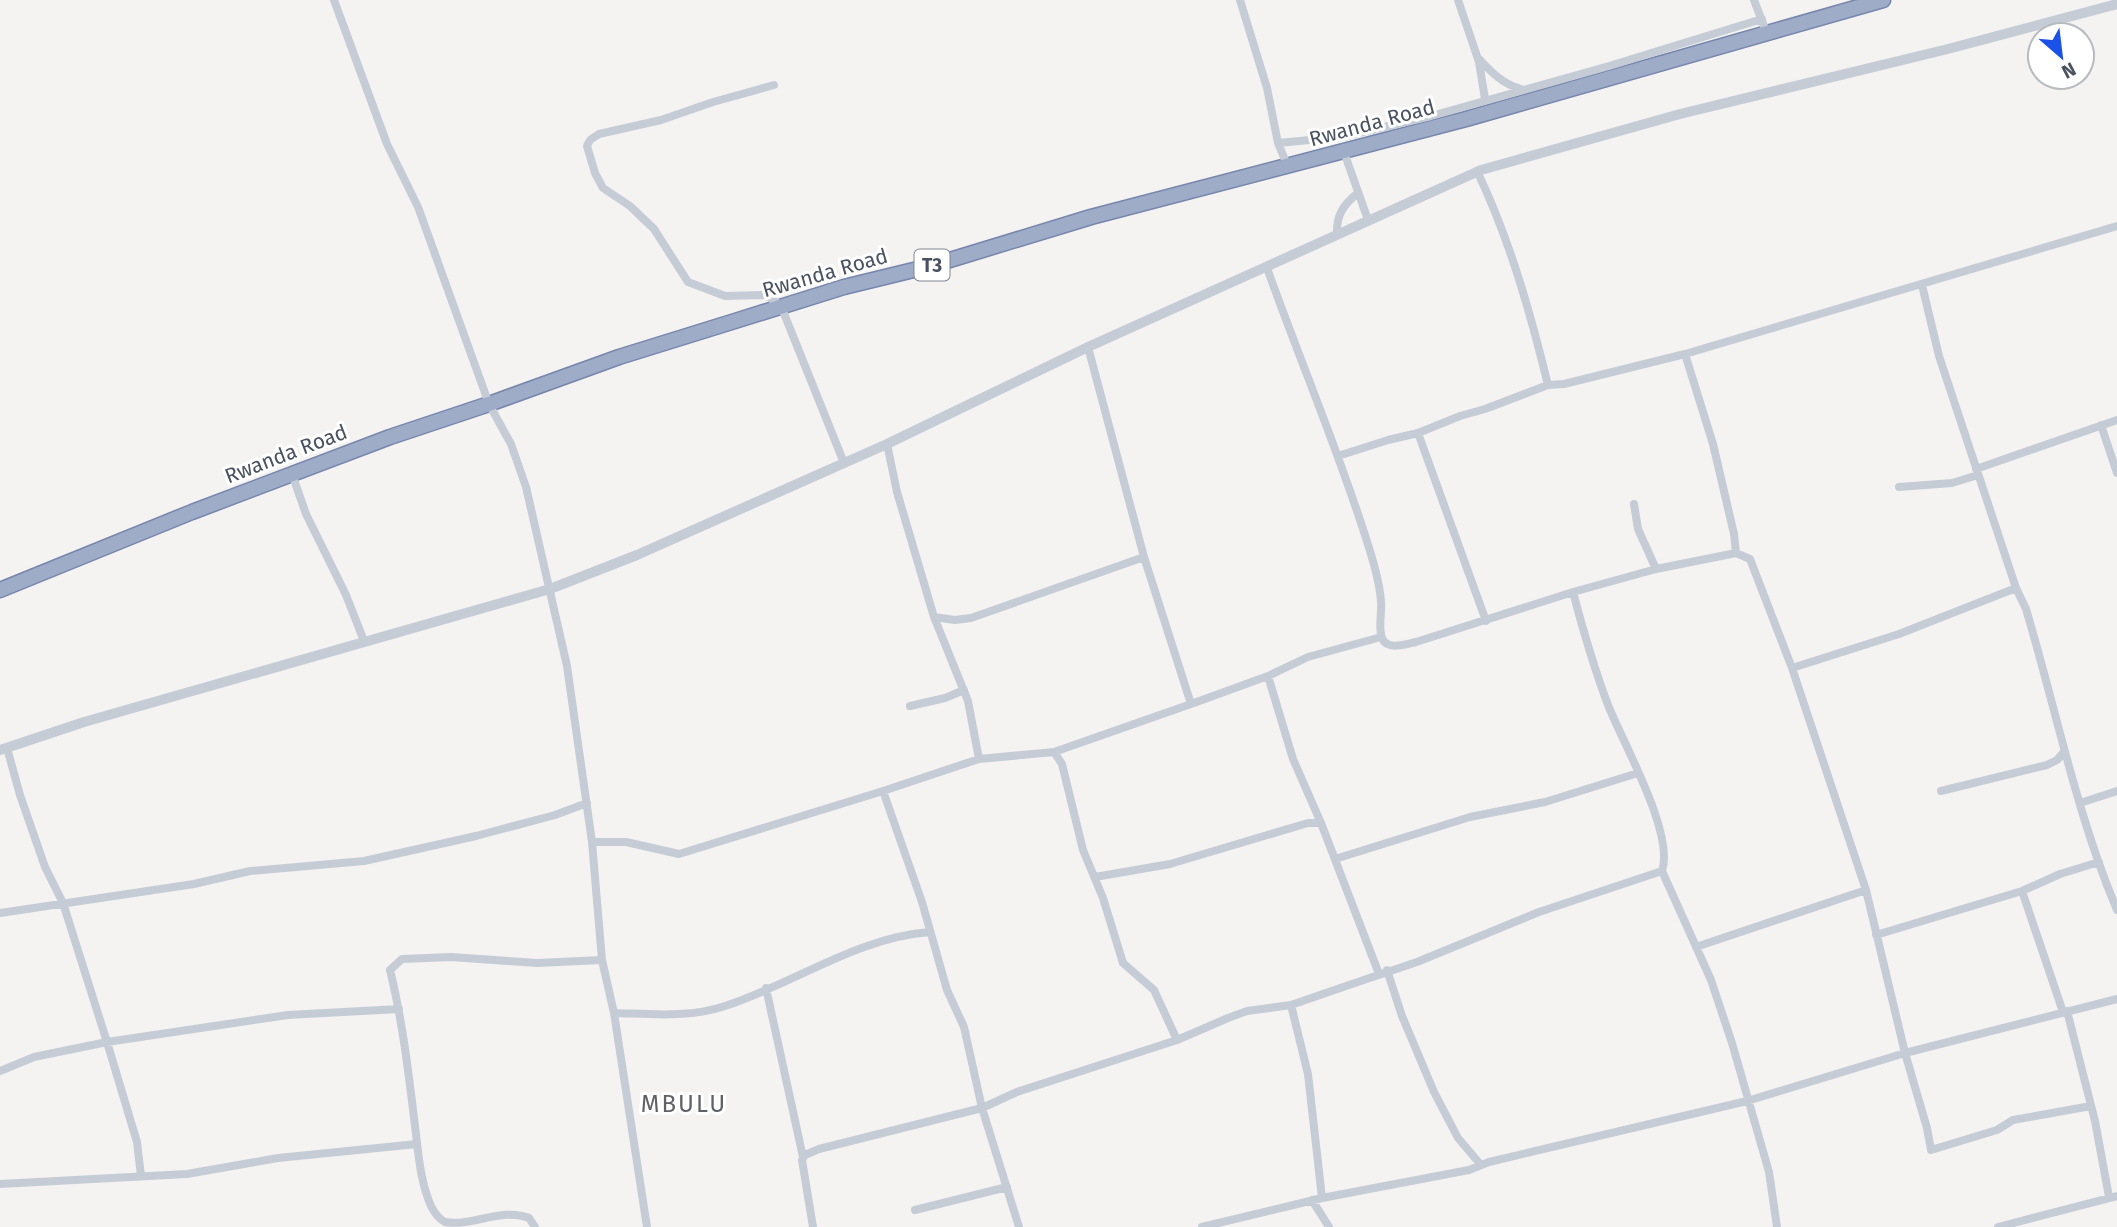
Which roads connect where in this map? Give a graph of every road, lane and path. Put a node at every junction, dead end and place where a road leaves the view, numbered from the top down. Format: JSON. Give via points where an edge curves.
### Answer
{"nodes":[{"id":1,"x":334,"y":0,"type":"edge"},
{"id":2,"x":1240,"y":0,"type":"edge"},
{"id":3,"x":1458,"y":0,"type":"edge"},
{"id":4,"x":1755,"y":0,"type":"edge"},
{"id":5,"x":1883,"y":0,"type":"edge"},
{"id":6,"x":2117,"y":4,"type":"edge"},
{"id":7,"x":1762,"y":19,"type":"junction"},
{"id":8,"x":1767,"y":34,"type":"junction"},
{"id":9,"x":1478,"y":57,"type":"junction"},
{"id":10,"x":774,"y":85,"type":"dead end"},
{"id":11,"x":1521,"y":89,"type":"junction"},
{"id":12,"x":1485,"y":100,"type":"junction"},
{"id":13,"x":1278,"y":143,"type":"junction"},
{"id":14,"x":1344,"y":152,"type":"junction"},
{"id":15,"x":1288,"y":167,"type":"junction"},
{"id":16,"x":1477,"y":171,"type":"junction"},
{"id":17,"x":1358,"y":193,"type":"junction"},
{"id":18,"x":1368,"y":220,"type":"junction"},
{"id":19,"x":2117,"y":226,"type":"edge"},
{"id":20,"x":1337,"y":234,"type":"junction"},
{"id":21,"x":1267,"y":268,"type":"junction"},
{"id":22,"x":1922,"y":285,"type":"junction"},
{"id":23,"x":781,"y":306,"type":"junction"},
{"id":24,"x":1088,"y":347,"type":"junction"},
{"id":25,"x":1685,"y":354,"type":"junction"},
{"id":26,"x":1548,"y":385,"type":"junction"},
{"id":27,"x":489,"y":404,"type":"junction"},
{"id":28,"x":2117,"y":420,"type":"edge"},
{"id":29,"x":2101,"y":425,"type":"junction"},
{"id":30,"x":1418,"y":433,"type":"junction"},
{"id":31,"x":887,"y":444,"type":"junction"},
{"id":32,"x":1338,"y":456,"type":"junction"},
{"id":33,"x":844,"y":463,"type":"junction"},
{"id":34,"x":1977,"y":472,"type":"junction"},
{"id":35,"x":2117,"y":473,"type":"edge"},
{"id":36,"x":292,"y":474,"type":"junction"},
{"id":37,"x":1899,"y":487,"type":"dead end"},
{"id":38,"x":1633,"y":503,"type":"dead end"},
{"id":39,"x":1736,"y":553,"type":"junction"},
{"id":40,"x":1144,"y":557,"type":"junction"},
{"id":41,"x":1656,"y":569,"type":"junction"},
{"id":42,"x":2016,"y":588,"type":"junction"},
{"id":43,"x":550,"y":589,"type":"junction"},
{"id":44,"x":0,"y":590,"type":"edge"},
{"id":45,"x":1573,"y":592,"type":"junction"},
{"id":46,"x":934,"y":617,"type":"junction"},
{"id":47,"x":1486,"y":621,"type":"junction"},
{"id":48,"x":1381,"y":637,"type":"junction"},
{"id":49,"x":364,"y":641,"type":"junction"},
{"id":50,"x":1792,"y":668,"type":"junction"},
{"id":51,"x":1268,"y":676,"type":"junction"},
{"id":52,"x":964,"y":691,"type":"junction"},
{"id":53,"x":1191,"y":704,"type":"junction"},
{"id":54,"x":910,"y":706,"type":"dead end"},
{"id":55,"x":3,"y":749,"type":"edge"},
{"id":56,"x":1055,"y":752,"type":"junction"},
{"id":57,"x":2064,"y":752,"type":"junction"},
{"id":58,"x":978,"y":759,"type":"junction"},
{"id":59,"x":1638,"y":773,"type":"junction"},
{"id":60,"x":883,"y":791,"type":"junction"},
{"id":61,"x":1941,"y":791,"type":"dead end"},
{"id":62,"x":2117,"y":791,"type":"edge"},
{"id":63,"x":587,"y":803,"type":"junction"},
{"id":64,"x":2080,"y":803,"type":"junction"},
{"id":65,"x":1321,"y":823,"type":"junction"},
{"id":66,"x":592,"y":842,"type":"junction"},
{"id":67,"x":1335,"y":859,"type":"junction"},
{"id":68,"x":2099,"y":862,"type":"junction"},
{"id":69,"x":1662,"y":871,"type":"junction"},
{"id":70,"x":1095,"y":877,"type":"junction"},
{"id":71,"x":1866,"y":890,"type":"junction"},
{"id":72,"x":2022,"y":891,"type":"junction"},
{"id":73,"x":63,"y":903,"type":"junction"},
{"id":74,"x":2117,"y":908,"type":"edge"},
{"id":75,"x":0,"y":913,"type":"edge"},
{"id":76,"x":930,"y":932,"type":"junction"},
{"id":77,"x":1876,"y":935,"type":"junction"},
{"id":78,"x":1696,"y":947,"type":"junction"},
{"id":79,"x":602,"y":960,"type":"junction"},
{"id":80,"x":1383,"y":972,"type":"junction"},
{"id":81,"x":766,"y":988,"type":"junction"},
{"id":82,"x":2117,"y":999,"type":"edge"},
{"id":83,"x":1291,"y":1005,"type":"junction"},
{"id":84,"x":399,"y":1009,"type":"junction"},
{"id":85,"x":2065,"y":1012,"type":"junction"},
{"id":86,"x":614,"y":1013,"type":"junction"},
{"id":87,"x":1177,"y":1040,"type":"junction"},
{"id":88,"x":107,"y":1042,"type":"junction"},
{"id":89,"x":1905,"y":1053,"type":"junction"},
{"id":90,"x":0,"y":1071,"type":"edge"},
{"id":91,"x":1747,"y":1101,"type":"junction"},
{"id":92,"x":2091,"y":1106,"type":"junction"},
{"id":93,"x":982,"y":1108,"type":"junction"},
{"id":94,"x":416,"y":1144,"type":"junction"},
{"id":95,"x":803,"y":1157,"type":"junction"},
{"id":96,"x":1481,"y":1164,"type":"junction"},
{"id":97,"x":141,"y":1175,"type":"junction"},
{"id":98,"x":0,"y":1184,"type":"edge"},
{"id":99,"x":1007,"y":1187,"type":"junction"},
{"id":100,"x":2113,"y":1196,"type":"edge"},
{"id":101,"x":1317,"y":1199,"type":"junction"},
{"id":102,"x":915,"y":1210,"type":"dead end"},
{"id":103,"x":535,"y":1227,"type":"edge"},
{"id":104,"x":647,"y":1227,"type":"edge"},
{"id":105,"x":813,"y":1227,"type":"edge"},
{"id":106,"x":1019,"y":1227,"type":"edge"},
{"id":107,"x":1202,"y":1227,"type":"edge"},
{"id":108,"x":1329,"y":1227,"type":"edge"},
{"id":109,"x":1777,"y":1227,"type":"edge"},
{"id":110,"x":1998,"y":1227,"type":"edge"}],
"edges":[{"from":1,"to":27,"type":"street","via":[[387,144],[418,207]]},
{"from":2,"to":13,"type":"street"},
{"from":3,"to":9,"type":"street"},
{"from":4,"to":7,"type":"street"},
{"from":5,"to":8,"type":"highway","name":"Rwanda Road","number":"T3"},
{"from":6,"to":16,"type":"street","via":[[1680,114]]},
{"from":7,"to":8,"type":"street"},
{"from":7,"to":11,"type":"street"},
{"from":8,"to":14,"type":"highway","name":"Rwanda Road","number":"T3"},
{"from":9,"to":11,"type":"street","via":[[1508,85]]},
{"from":9,"to":12,"type":"street"},
{"from":10,"to":23,"type":"street","via":[[598,134],[587,146],[603,188],[654,229],[688,282],[726,296],[766,295]]},
{"from":11,"to":12,"type":"street"},
{"from":12,"to":13,"type":"street","via":[[1368,131]]},
{"from":13,"to":15,"type":"street"},
{"from":14,"to":15,"type":"highway","name":"Rwanda Road","number":"T3"},
{"from":14,"to":17,"type":"street"},
{"from":15,"to":23,"type":"highway","name":"Rwanda Road","number":"T3","via":[[1091,217]]},
{"from":16,"to":18,"type":"street"},
{"from":16,"to":26,"type":"street","via":[[1525,296]]},
{"from":17,"to":18,"type":"street"},
{"from":17,"to":20,"type":"street","via":[[1340,213]]},
{"from":18,"to":20,"type":"street"},
{"from":19,"to":22,"type":"street"},
{"from":20,"to":21,"type":"street"},
{"from":21,"to":24,"type":"street"},
{"from":21,"to":32,"type":"street"},
{"from":22,"to":25,"type":"street"},
{"from":22,"to":34,"type":"street","via":[[1938,356]]},
{"from":23,"to":27,"type":"highway","name":"Rwanda Road","number":"T3"},
{"from":23,"to":33,"type":"street"},
{"from":24,"to":31,"type":"street"},
{"from":24,"to":40,"type":"street"},
{"from":25,"to":26,"type":"street"},
{"from":25,"to":39,"type":"street","via":[[1713,444]]},
{"from":26,"to":30,"type":"street"},
{"from":27,"to":36,"type":"highway","name":"Rwanda Road","number":"T3"},
{"from":27,"to":43,"type":"street","via":[[511,444],[526,487]]},
{"from":28,"to":29,"type":"street"},
{"from":29,"to":34,"type":"street"},
{"from":29,"to":35,"type":"street"},
{"from":30,"to":32,"type":"street"},
{"from":30,"to":47,"type":"street"},
{"from":31,"to":33,"type":"street"},
{"from":31,"to":46,"type":"street"},
{"from":32,"to":48,"type":"street","via":[[1374,566],[1381,600]]},
{"from":33,"to":43,"type":"street"},
{"from":34,"to":37,"type":"street","via":[[1952,483]]},
{"from":34,"to":42,"type":"street"},
{"from":36,"to":44,"type":"highway","name":"Rwanda Road","number":"T3"},
{"from":36,"to":49,"type":"street"},
{"from":38,"to":41,"type":"street"},
{"from":39,"to":41,"type":"street"},
{"from":39,"to":50,"type":"street","via":[[1750,559]]},
{"from":40,"to":46,"type":"street","via":[[971,618]]},
{"from":40,"to":53,"type":"street"},
{"from":41,"to":45,"type":"street"},
{"from":42,"to":50,"type":"street","via":[[1899,634]]},
{"from":42,"to":57,"type":"street","via":[[2029,617]]},
{"from":43,"to":49,"type":"street"},
{"from":43,"to":63,"type":"street","via":[[567,666]]},
{"from":45,"to":47,"type":"street"},
{"from":45,"to":59,"type":"street","via":[[1598,678]]},
{"from":46,"to":52,"type":"street"},
{"from":47,"to":48,"type":"street","via":[[1392,646]]},
{"from":48,"to":51,"type":"street","via":[[1308,657]]},
{"from":49,"to":55,"type":"street"},
{"from":50,"to":71,"type":"street"},
{"from":51,"to":53,"type":"street"},
{"from":51,"to":65,"type":"street","via":[[1293,759]]},
{"from":52,"to":54,"type":"street"},
{"from":52,"to":58,"type":"street"},
{"from":53,"to":56,"type":"street"},
{"from":55,"to":73,"type":"street","via":[[45,867]]},
{"from":56,"to":58,"type":"street"},
{"from":56,"to":70,"type":"street"},
{"from":57,"to":61,"type":"street","via":[[2047,765]]},
{"from":57,"to":64,"type":"street"},
{"from":58,"to":60,"type":"street"},
{"from":59,"to":67,"type":"street"},
{"from":59,"to":69,"type":"street","via":[[1659,828],[1666,859]]},
{"from":60,"to":66,"type":"street","via":[[679,854],[626,842]]},
{"from":60,"to":76,"type":"street"},
{"from":62,"to":64,"type":"street"},
{"from":63,"to":66,"type":"street"},
{"from":63,"to":73,"type":"street","via":[[476,836],[364,861],[250,871]]},
{"from":64,"to":68,"type":"street"},
{"from":65,"to":67,"type":"street"},
{"from":65,"to":70,"type":"street","via":[[1307,823],[1170,864]]},
{"from":66,"to":79,"type":"street"},
{"from":67,"to":80,"type":"street"},
{"from":68,"to":72,"type":"street"},
{"from":68,"to":74,"type":"street"},
{"from":69,"to":78,"type":"street"},
{"from":69,"to":80,"type":"street"},
{"from":70,"to":87,"type":"street","via":[[1123,964],[1154,990]]},
{"from":71,"to":77,"type":"street"},
{"from":71,"to":78,"type":"street"},
{"from":72,"to":77,"type":"street"},
{"from":72,"to":85,"type":"street"},
{"from":73,"to":75,"type":"street"},
{"from":73,"to":88,"type":"street"},
{"from":76,"to":81,"type":"street","via":[[906,933]]},
{"from":76,"to":93,"type":"street","via":[[947,990],[964,1027]]},
{"from":77,"to":89,"type":"street"},
{"from":78,"to":91,"type":"street","via":[[1715,992]]},
{"from":79,"to":84,"type":"street","via":[[402,959],[390,970]]},
{"from":79,"to":86,"type":"street"},
{"from":80,"to":83,"type":"street"},
{"from":80,"to":96,"type":"street","via":[[1443,1112]]},
{"from":81,"to":86,"type":"street","via":[[698,1013]]},
{"from":81,"to":95,"type":"street"},
{"from":82,"to":85,"type":"street"},
{"from":83,"to":87,"type":"street","via":[[1247,1011]]},
{"from":83,"to":101,"type":"street","via":[[1308,1074]]},
{"from":84,"to":88,"type":"street","via":[[288,1015]]},
{"from":84,"to":94,"type":"street"},
{"from":85,"to":89,"type":"street"},
{"from":85,"to":92,"type":"street"},
{"from":86,"to":104,"type":"street"},
{"from":87,"to":93,"type":"street","via":[[1017,1092]]},
{"from":88,"to":90,"type":"street","via":[[34,1057]]},
{"from":88,"to":97,"type":"street","via":[[137,1142]]},
{"from":89,"to":91,"type":"street"},
{"from":89,"to":92,"type":"street","via":[[1931,1150],[1997,1130],[2013,1120]]},
{"from":91,"to":96,"type":"street"},
{"from":91,"to":109,"type":"street","via":[[1769,1172]]},
{"from":92,"to":100,"type":"street"},
{"from":93,"to":95,"type":"street"},
{"from":93,"to":99,"type":"street"},
{"from":94,"to":97,"type":"street","via":[[278,1158],[187,1174]]},
{"from":94,"to":103,"type":"street","via":[[432,1210],[440,1218],[463,1225],[519,1215],[529,1218]]},
{"from":95,"to":105,"type":"street"},
{"from":96,"to":101,"type":"street","via":[[1457,1173]]},
{"from":97,"to":98,"type":"street"},
{"from":99,"to":102,"type":"street"},
{"from":99,"to":106,"type":"street"},
{"from":100,"to":110,"type":"street"},
{"from":101,"to":107,"type":"street"},
{"from":101,"to":108,"type":"street"}]}
